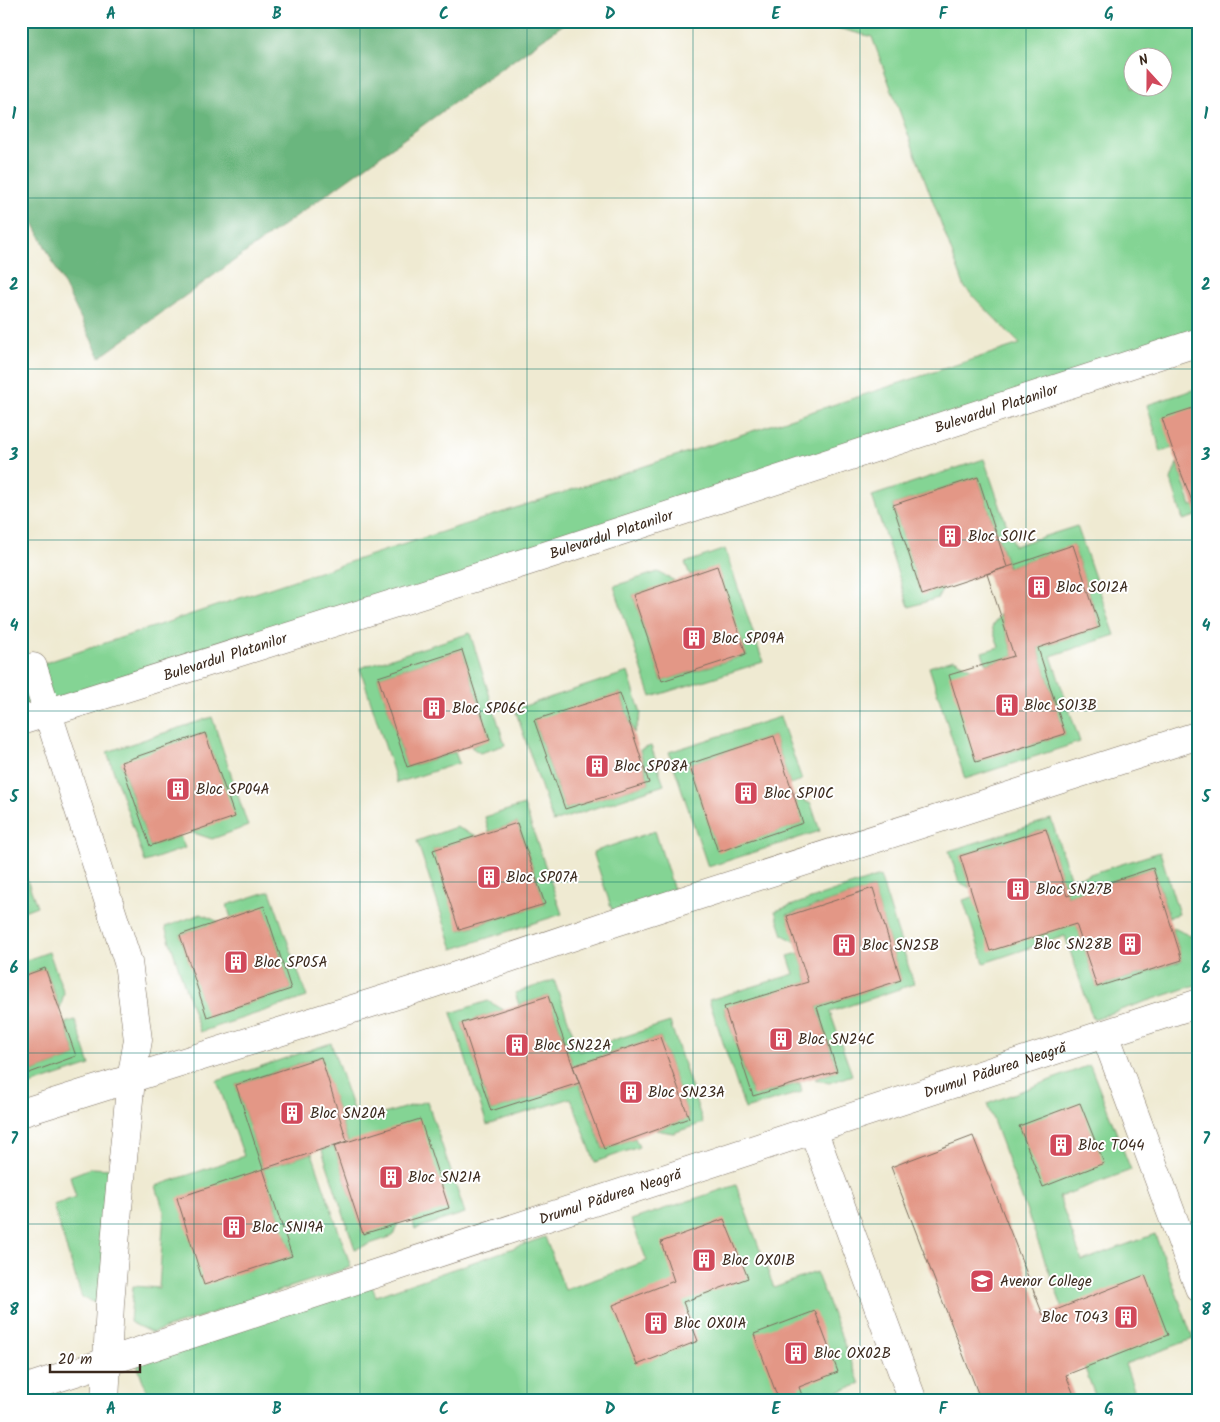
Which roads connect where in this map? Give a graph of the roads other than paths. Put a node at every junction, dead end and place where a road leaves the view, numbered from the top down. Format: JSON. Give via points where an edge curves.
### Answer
{"nodes":[{"id":1,"x":1199,"y":342,"type":"edge"},
{"id":2,"x":27,"y":669,"type":"edge"},
{"id":3,"x":48,"y":712,"type":"junction"},
{"id":4,"x":21,"y":722,"type":"edge"},
{"id":5,"x":1199,"y":735,"type":"edge"},
{"id":6,"x":1199,"y":1004,"type":"edge"},
{"id":7,"x":1106,"y":1034,"type":"junction"},
{"id":8,"x":131,"y":1080,"type":"junction"},
{"id":9,"x":21,"y":1113,"type":"edge"},
{"id":10,"x":813,"y":1130,"type":"junction"},
{"id":11,"x":1190,"y":1235,"type":"edge"},
{"id":12,"x":1199,"y":1288,"type":"edge"},
{"id":13,"x":108,"y":1361,"type":"junction"},
{"id":14,"x":21,"y":1390,"type":"edge"},
{"id":15,"x":105,"y":1401,"type":"edge"},
{"id":16,"x":913,"y":1401,"type":"edge"}],
"edges":[{"from":1,"to":3,"type":"street","name":"Bulevardul Platanilor","via":[[541,557]]},
{"from":2,"to":3,"type":"street"},
{"from":3,"to":4,"type":"street","name":"Bulevardul Platanilor"},
{"from":3,"to":8,"type":"street","via":[[128,962],[138,1040]]},
{"from":5,"to":8,"type":"street"},
{"from":6,"to":7,"type":"street","name":"Drumul Pădurea Neagră"},
{"from":7,"to":10,"type":"street","name":"Drumul Pădurea Neagră"},
{"from":7,"to":11,"type":"street"},
{"from":8,"to":9,"type":"street"},
{"from":8,"to":13,"type":"street","via":[[110,1304]]},
{"from":10,"to":13,"type":"street","name":"Drumul Pădurea Neagră"},
{"from":10,"to":16,"type":"street"},
{"from":11,"to":12,"type":"street"},
{"from":13,"to":14,"type":"street","name":"Drumul Pădurea Neagră"},
{"from":13,"to":15,"type":"street"}]}
